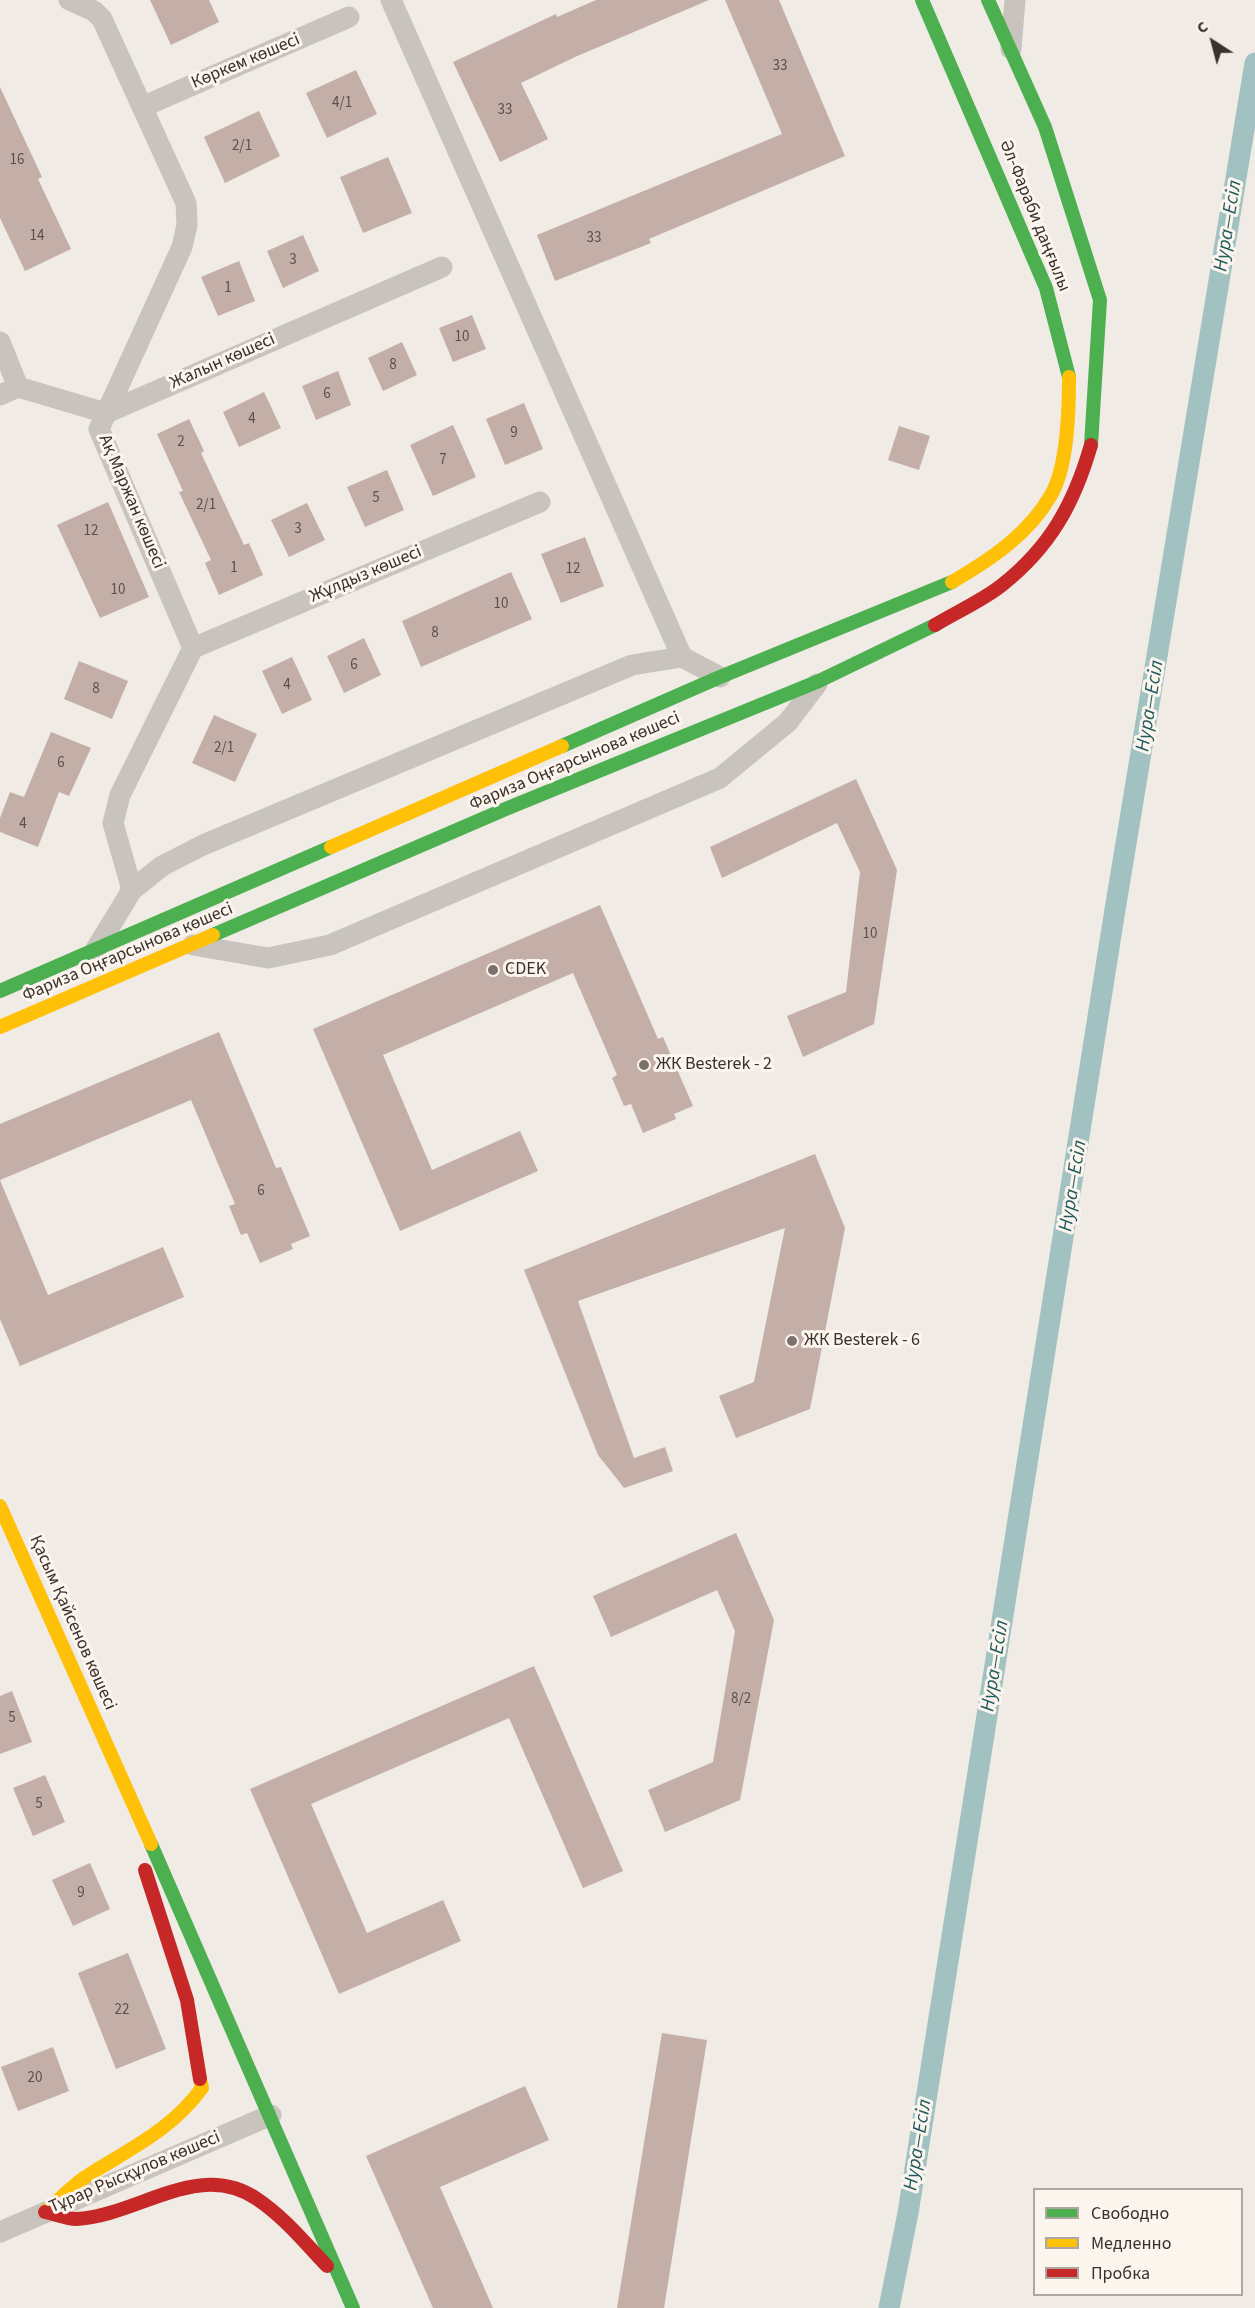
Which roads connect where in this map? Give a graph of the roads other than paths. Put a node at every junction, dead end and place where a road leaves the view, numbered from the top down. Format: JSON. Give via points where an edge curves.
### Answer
{"nodes":[{"id":1,"x":69,"y":0,"type":"edge"},
{"id":2,"x":391,"y":0,"type":"edge"},
{"id":3,"x":922,"y":0,"type":"edge"},
{"id":4,"x":988,"y":0,"type":"edge"},
{"id":5,"x":1015,"y":0,"type":"edge"},
{"id":6,"x":349,"y":17,"type":"dead end"},
{"id":7,"x":1011,"y":53,"type":"junction"},
{"id":8,"x":142,"y":107,"type":"junction"},
{"id":9,"x":1019,"y":220,"type":"junction"},
{"id":10,"x":1091,"y":265,"type":"junction"},
{"id":11,"x":442,"y":267,"type":"dead end"},
{"id":12,"x":1058,"y":277,"type":"dead end"},
{"id":13,"x":1074,"y":281,"type":"dead end"},
{"id":14,"x":0,"y":342,"type":"edge"},
{"id":15,"x":9,"y":391,"type":"edge"},
{"id":16,"x":106,"y":413,"type":"junction"},
{"id":17,"x":1091,"y":445,"type":"joint"},
{"id":18,"x":1063,"y":455,"type":"joint"},
{"id":19,"x":540,"y":502,"type":"dead end"},
{"id":20,"x":193,"y":648,"type":"junction"},
{"id":21,"x":682,"y":657,"type":"junction"},
{"id":22,"x":720,"y":677,"type":"junction"},
{"id":23,"x":819,"y":681,"type":"junction"},
{"id":24,"x":698,"y":700,"type":"dead end"},
{"id":25,"x":508,"y":791,"type":"dead end"},
{"id":26,"x":507,"y":808,"type":"junction"},
{"id":27,"x":412,"y":834,"type":"dead end"},
{"id":28,"x":132,"y":890,"type":"junction"},
{"id":29,"x":193,"y":945,"type":"junction"},
{"id":30,"x":96,"y":949,"type":"junction"},
{"id":31,"x":6,"y":972,"type":"dead end"},
{"id":32,"x":30,"y":979,"type":"junction"},
{"id":33,"x":0,"y":991,"type":"edge"},
{"id":34,"x":1,"y":1027,"type":"edge"},
{"id":35,"x":0,"y":1506,"type":"edge"},
{"id":36,"x":147,"y":1834,"type":"junction"},
{"id":37,"x":271,"y":2115,"type":"junction"},
{"id":38,"x":45,"y":2212,"type":"junction"},
{"id":39,"x":0,"y":2232,"type":"edge"},
{"id":40,"x":341,"y":2280,"type":"junction"},
{"id":41,"x":353,"y":2308,"type":"edge"}],
"edges":[{"from":1,"to":8,"type":"street","name":"Ақ Маржан көшесі","via":[[102,19]]},
{"from":2,"to":21,"type":"street"},
{"from":3,"to":9,"type":"street","name":"Әл-Фараби даңғылы"},
{"from":4,"to":7,"type":"street","name":"Әл-Фараби даңғылы"},
{"from":5,"to":7,"type":"street"},
{"from":6,"to":8,"type":"street","name":"Көркем көшесі"},
{"from":7,"to":10,"type":"street","name":"Әл-Фараби даңғылы","via":[[1045,127]]},
{"from":8,"to":16,"type":"street","name":"Ақ Маржан көшесі","via":[[186,203],[187,225],[183,248]]},
{"from":9,"to":12,"type":"street"},
{"from":9,"to":18,"type":"street","name":"Әл-Фараби даңғылы","via":[[1046,288],[1069,375],[1070,415]]},
{"from":10,"to":13,"type":"street"},
{"from":10,"to":17,"type":"street","name":"Әл-Фараби даңғылы","via":[[1100,300]]},
{"from":11,"to":16,"type":"street","name":"Жалын көшесі"},
{"from":14,"to":15,"type":"street"},
{"from":15,"to":16,"type":"street"},
{"from":16,"to":20,"type":"street","name":"Ақ Маржан көшесі","via":[[99,429]]},
{"from":17,"to":23,"type":"street","name":"Фариза Оңғарсынова көшесі","via":[[1080,484],[1063,519],[1037,552],[1001,586],[920,633]]},
{"from":18,"to":22,"type":"street","name":"Фариза Оңғарсынова көшесі","via":[[1052,494],[1028,526],[990,560],[944,585]]},
{"from":19,"to":20,"type":"street","name":"Жұлдыз көшесі"},
{"from":20,"to":28,"type":"street","via":[[120,795],[113,823]]},
{"from":21,"to":22,"type":"street"},
{"from":21,"to":28,"type":"street","via":[[632,665],[203,844],[162,866]]},
{"from":22,"to":24,"type":"street"},
{"from":22,"to":30,"type":"street","name":"Фариза Оңғарсынова көшесі","via":[[421,816]]},
{"from":23,"to":26,"type":"street","name":"Фариза Оңғарсынова көшесі"},
{"from":23,"to":29,"type":"street","via":[[788,722],[720,778],[330,945],[267,958]]},
{"from":25,"to":26,"type":"street"},
{"from":26,"to":29,"type":"street","name":"Фариза Оңғарсынова көшесі"},
{"from":27,"to":29,"type":"street","via":[[247,906]]},
{"from":28,"to":30,"type":"street"},
{"from":29,"to":34,"type":"street","name":"Фариза Оңғарсынова көшесі"},
{"from":30,"to":32,"type":"street","name":"Фариза Оңғарсынова көшесі"},
{"from":31,"to":32,"type":"street"},
{"from":32,"to":33,"type":"street","name":"Фариза Оңғарсынова көшесі"},
{"from":35,"to":36,"type":"street","name":"Қасым Қайсенов көшесі"},
{"from":36,"to":37,"type":"street","name":"Қасым Қайсенов көшесі"},
{"from":36,"to":38,"type":"street","via":[[145,1872],[187,2000],[202,2088],[192,2105],[170,2126],[85,2177]]},
{"from":37,"to":38,"type":"street","name":"Тұрар Рысқұлов көшесі"},
{"from":37,"to":40,"type":"street"},
{"from":38,"to":39,"type":"street","name":"Тұрар Рысқұлов көшесі"},
{"from":38,"to":40,"type":"street","via":[[75,2219],[215,2183],[256,2198]]},
{"from":40,"to":41,"type":"street"}]}
